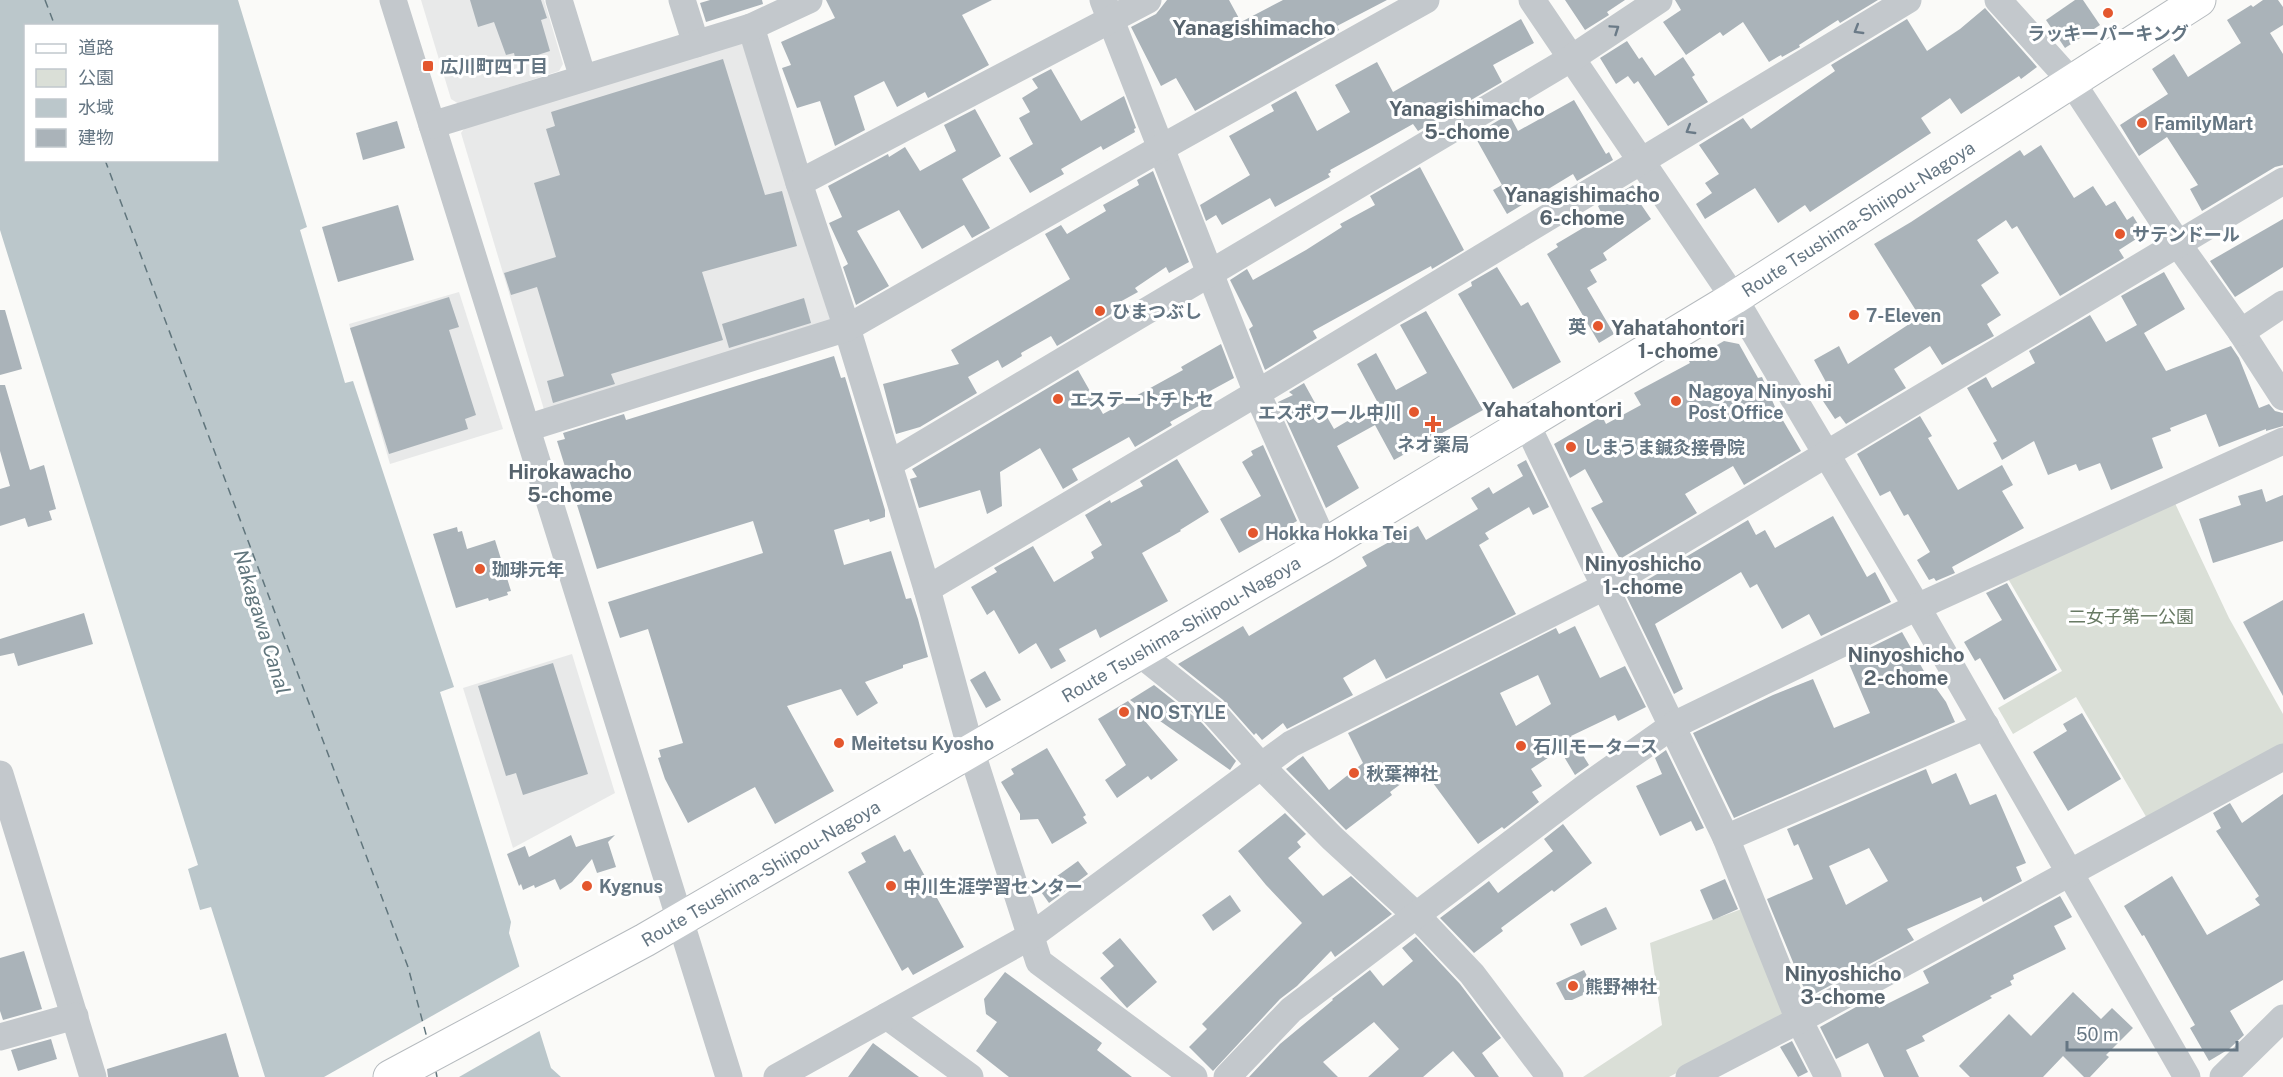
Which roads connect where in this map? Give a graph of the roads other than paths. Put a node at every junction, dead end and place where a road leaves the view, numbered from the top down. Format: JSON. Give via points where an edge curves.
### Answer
{"nodes":[{"id":1,"x":393,"y":0,"type":"edge"},
{"id":2,"x":558,"y":0,"type":"edge"},
{"id":3,"x":682,"y":0,"type":"edge"},
{"id":4,"x":808,"y":0,"type":"edge"},
{"id":5,"x":1148,"y":0,"type":"edge"},
{"id":6,"x":1426,"y":0,"type":"edge"},
{"id":7,"x":1532,"y":0,"type":"edge"},
{"id":8,"x":1659,"y":0,"type":"edge"},
{"id":9,"x":1908,"y":0,"type":"edge"},
{"id":10,"x":1998,"y":0,"type":"edge"},
{"id":11,"x":2199,"y":0,"type":"edge"},
{"id":12,"x":1108,"y":10,"type":"edge"},
{"id":13,"x":751,"y":27,"type":"junction"},
{"id":14,"x":696,"y":44,"type":"junction"},
{"id":15,"x":1572,"y":58,"type":"junction"},
{"id":16,"x":583,"y":78,"type":"junction"},
{"id":17,"x":2071,"y":81,"type":"junction"},
{"id":18,"x":432,"y":125,"type":"junction"},
{"id":19,"x":1161,"y":148,"type":"junction"},
{"id":20,"x":1641,"y":160,"type":"junction"},
{"id":21,"x":2283,"y":181,"type":"edge"},
{"id":22,"x":799,"y":183,"type":"junction"},
{"id":23,"x":2178,"y":244,"type":"junction"},
{"id":24,"x":1210,"y":272,"type":"junction"},
{"id":25,"x":1734,"y":298,"type":"junction"},
{"id":26,"x":2283,"y":304,"type":"edge"},
{"id":27,"x":847,"y":328,"type":"junction"},
{"id":28,"x":2241,"y":332,"type":"junction"},
{"id":29,"x":1257,"y":393,"type":"junction"},
{"id":30,"x":2283,"y":397,"type":"edge"},
{"id":31,"x":1526,"y":423,"type":"junction"},
{"id":32,"x":527,"y":428,"type":"junction"},
{"id":33,"x":2283,"y":441,"type":"edge"},
{"id":34,"x":1827,"y":455,"type":"junction"},
{"id":35,"x":889,"y":464,"type":"junction"},
{"id":36,"x":1325,"y":545,"type":"junction"},
{"id":37,"x":1606,"y":586,"type":"junction"},
{"id":38,"x":927,"y":589,"type":"junction"},
{"id":39,"x":1917,"y":607,"type":"junction"},
{"id":40,"x":1139,"y":652,"type":"junction"},
{"id":41,"x":1672,"y":726,"type":"junction"},
{"id":42,"x":1986,"y":726,"type":"junction"},
{"id":43,"x":970,"y":750,"type":"junction"},
{"id":44,"x":2283,"y":757,"type":"edge"},
{"id":45,"x":1260,"y":765,"type":"junction"},
{"id":46,"x":0,"y":774,"type":"edge"},
{"id":47,"x":1726,"y":838,"type":"junction"},
{"id":48,"x":2071,"y":873,"type":"junction"},
{"id":49,"x":1418,"y":916,"type":"junction"},
{"id":50,"x":680,"y":918,"type":"junction"},
{"id":51,"x":1031,"y":936,"type":"junction"},
{"id":52,"x":75,"y":1016,"type":"junction"},
{"id":53,"x":887,"y":1016,"type":"junction"},
{"id":54,"x":2283,"y":1018,"type":"edge"},
{"id":55,"x":1799,"y":1020,"type":"junction"},
{"id":56,"x":0,"y":1038,"type":"edge"},
{"id":57,"x":93,"y":1077,"type":"edge"},
{"id":58,"x":390,"y":1077,"type":"edge"},
{"id":59,"x":729,"y":1077,"type":"edge"},
{"id":60,"x":777,"y":1077,"type":"edge"},
{"id":61,"x":970,"y":1077,"type":"edge"},
{"id":62,"x":1194,"y":1077,"type":"edge"},
{"id":63,"x":1227,"y":1077,"type":"edge"},
{"id":64,"x":1550,"y":1077,"type":"edge"},
{"id":65,"x":1689,"y":1077,"type":"edge"},
{"id":66,"x":1828,"y":1077,"type":"edge"},
{"id":67,"x":2187,"y":1077,"type":"edge"},
{"id":68,"x":2223,"y":1077,"type":"edge"}],
"edges":[{"from":1,"to":18,"type":"street"},
{"from":2,"to":16,"type":"street"},
{"from":3,"to":14,"type":"street"},
{"from":4,"to":13,"type":"street"},
{"from":5,"to":12,"type":"street"},
{"from":6,"to":19,"type":"street"},
{"from":7,"to":15,"type":"street"},
{"from":15,"to":8,"type":"street","one_way":true},
{"from":9,"to":20,"type":"street","one_way":true},
{"from":10,"to":17,"type":"street"},
{"from":11,"to":17,"type":"main road","name":"Route Tsushima-Shiipou-Nagoya"},
{"from":12,"to":19,"type":"street"},
{"from":12,"to":22,"type":"street"},
{"from":13,"to":14,"type":"street"},
{"from":13,"to":22,"type":"street"},
{"from":14,"to":16,"type":"street"},
{"from":15,"to":20,"type":"street"},
{"from":15,"to":24,"type":"street"},
{"from":16,"to":18,"type":"street"},
{"from":17,"to":23,"type":"street"},
{"from":17,"to":25,"type":"main road","name":"Route Tsushima-Shiipou-Nagoya"},
{"from":18,"to":32,"type":"street"},
{"from":19,"to":24,"type":"street"},
{"from":19,"to":27,"type":"street"},
{"from":20,"to":25,"type":"street"},
{"from":20,"to":29,"type":"street"},
{"from":21,"to":23,"type":"street"},
{"from":22,"to":27,"type":"street"},
{"from":23,"to":28,"type":"street"},
{"from":23,"to":34,"type":"street"},
{"from":24,"to":29,"type":"street"},
{"from":24,"to":35,"type":"street"},
{"from":25,"to":31,"type":"main road","name":"Route Tsushima-Shiipou-Nagoya"},
{"from":25,"to":34,"type":"street"},
{"from":26,"to":28,"type":"street"},
{"from":27,"to":32,"type":"street"},
{"from":27,"to":35,"type":"street"},
{"from":28,"to":30,"type":"street"},
{"from":29,"to":36,"type":"street"},
{"from":29,"to":38,"type":"street"},
{"from":31,"to":36,"type":"main road","name":"Route Tsushima-Shiipou-Nagoya"},
{"from":31,"to":37,"type":"street"},
{"from":32,"to":50,"type":"street"},
{"from":33,"to":39,"type":"street"},
{"from":34,"to":37,"type":"street"},
{"from":34,"to":39,"type":"street"},
{"from":35,"to":38,"type":"street"},
{"from":36,"to":40,"type":"main road","name":"Route Tsushima-Shiipou-Nagoya"},
{"from":37,"to":41,"type":"street"},
{"from":37,"to":45,"type":"street","via":[[1291,744]]},
{"from":38,"to":43,"type":"street"},
{"from":39,"to":41,"type":"street"},
{"from":39,"to":42,"type":"street"},
{"from":40,"to":43,"type":"main road","name":"Route Tsushima-Shiipou-Nagoya"},
{"from":40,"to":45,"type":"street","via":[[1214,712]]},
{"from":41,"to":47,"type":"street"},
{"from":41,"to":49,"type":"street"},
{"from":42,"to":47,"type":"street"},
{"from":42,"to":48,"type":"street"},
{"from":43,"to":50,"type":"main road","name":"Route Tsushima-Shiipou-Nagoya"},
{"from":43,"to":51,"type":"street"},
{"from":44,"to":48,"type":"street"},
{"from":45,"to":49,"type":"street","via":[[1341,847]]},
{"from":45,"to":51,"type":"street"},
{"from":46,"to":52,"type":"street"},
{"from":47,"to":55,"type":"street"},
{"from":48,"to":55,"type":"street"},
{"from":48,"to":67,"type":"street"},
{"from":49,"to":63,"type":"street","via":[[1291,1010]]},
{"from":49,"to":64,"type":"street","via":[[1472,974]]},
{"from":50,"to":58,"type":"main road","name":"Route Tsushima-Shiipou-Nagoya"},
{"from":50,"to":59,"type":"street"},
{"from":51,"to":53,"type":"street"},
{"from":51,"to":62,"type":"street","via":[[1040,962]]},
{"from":52,"to":56,"type":"street"},
{"from":52,"to":57,"type":"street"},
{"from":53,"to":60,"type":"street"},
{"from":53,"to":61,"type":"street"},
{"from":54,"to":68,"type":"street"},
{"from":55,"to":65,"type":"street"},
{"from":55,"to":66,"type":"street"}]}
